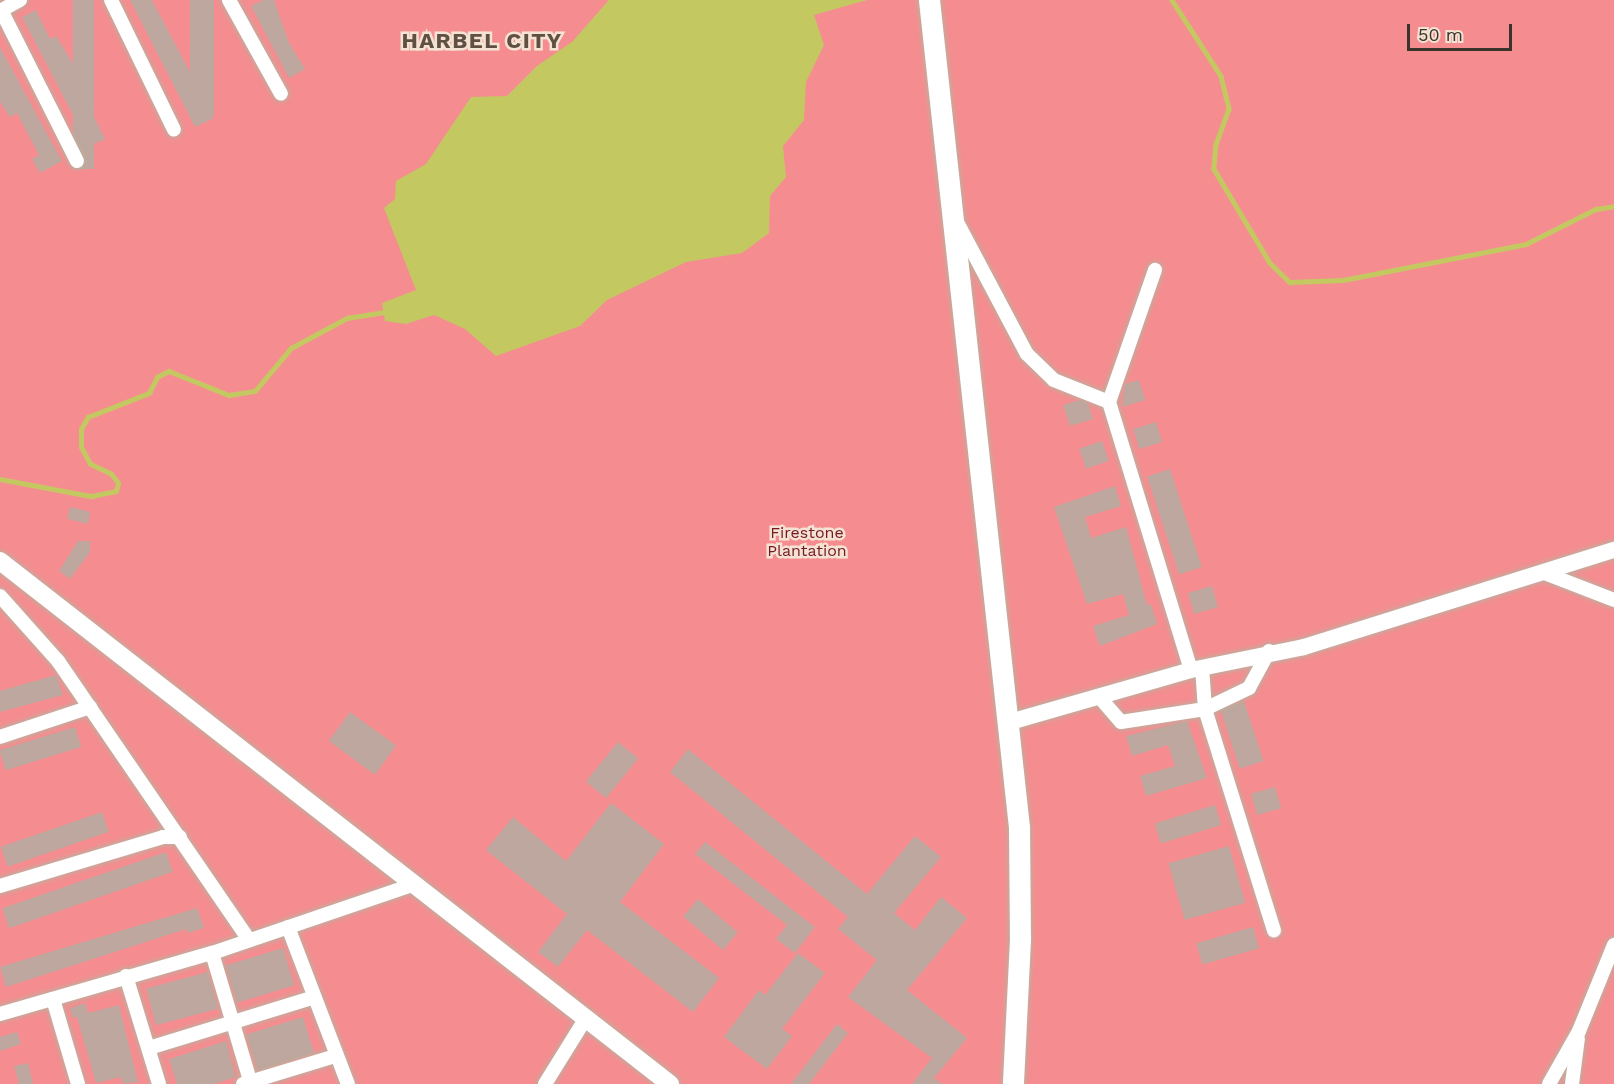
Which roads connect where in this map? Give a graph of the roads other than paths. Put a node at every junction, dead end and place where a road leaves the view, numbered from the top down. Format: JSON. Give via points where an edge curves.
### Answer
{"nodes":[{"id":1,"x":20,"y":0,"type":"edge"},
{"id":2,"x":111,"y":0,"type":"edge"},
{"id":3,"x":229,"y":0,"type":"edge"},
{"id":4,"x":929,"y":0,"type":"edge"},
{"id":5,"x":0,"y":11,"type":"edge"},
{"id":6,"x":281,"y":94,"type":"dead end"},
{"id":7,"x":174,"y":130,"type":"dead end"},
{"id":8,"x":77,"y":161,"type":"dead end"},
{"id":9,"x":951,"y":213,"type":"junction"},
{"id":10,"x":1155,"y":270,"type":"dead end"},
{"id":11,"x":1109,"y":402,"type":"junction"},
{"id":12,"x":1614,"y":550,"type":"edge"},
{"id":13,"x":0,"y":561,"type":"edge"},
{"id":14,"x":1547,"y":574,"type":"junction"},
{"id":15,"x":0,"y":596,"type":"edge"},
{"id":16,"x":1614,"y":600,"type":"edge"},
{"id":17,"x":1269,"y":651,"type":"junction"},
{"id":18,"x":1197,"y":668,"type":"junction"},
{"id":19,"x":1101,"y":699,"type":"junction"},
{"id":20,"x":90,"y":707,"type":"junction"},
{"id":21,"x":1205,"y":709,"type":"junction"},
{"id":22,"x":1010,"y":722,"type":"junction"},
{"id":23,"x":0,"y":737,"type":"edge"},
{"id":24,"x":180,"y":837,"type":"junction"},
{"id":25,"x":415,"y":884,"type":"junction"},
{"id":26,"x":0,"y":886,"type":"edge"},
{"id":27,"x":288,"y":927,"type":"junction"},
{"id":28,"x":1274,"y":930,"type":"dead end"},
{"id":29,"x":248,"y":939,"type":"junction"},
{"id":30,"x":1614,"y":945,"type":"edge"},
{"id":31,"x":212,"y":952,"type":"junction"},
{"id":32,"x":126,"y":976,"type":"junction"},
{"id":33,"x":312,"y":998,"type":"junction"},
{"id":34,"x":53,"y":999,"type":"junction"},
{"id":35,"x":0,"y":1014,"type":"edge"},
{"id":36,"x":586,"y":1018,"type":"junction"},
{"id":37,"x":231,"y":1023,"type":"junction"},
{"id":38,"x":1579,"y":1031,"type":"junction"},
{"id":39,"x":149,"y":1048,"type":"junction"},
{"id":40,"x":335,"y":1056,"type":"junction"},
{"id":41,"x":248,"y":1083,"type":"edge"},
{"id":42,"x":78,"y":1084,"type":"edge"},
{"id":43,"x":159,"y":1084,"type":"edge"},
{"id":44,"x":348,"y":1084,"type":"edge"},
{"id":45,"x":545,"y":1084,"type":"edge"},
{"id":46,"x":670,"y":1084,"type":"edge"},
{"id":47,"x":1013,"y":1084,"type":"edge"},
{"id":48,"x":1549,"y":1084,"type":"edge"},
{"id":49,"x":1572,"y":1084,"type":"edge"}],
"edges":[{"from":1,"to":5,"type":"street"},
{"from":2,"to":7,"type":"street"},
{"from":3,"to":6,"type":"street"},
{"from":4,"to":9,"type":"main road"},
{"from":5,"to":8,"type":"street"},
{"from":9,"to":11,"type":"street","via":[[1028,354],[1054,380]]},
{"from":9,"to":22,"type":"main road"},
{"from":10,"to":11,"type":"street"},
{"from":11,"to":18,"type":"street"},
{"from":12,"to":14,"type":"street"},
{"from":13,"to":25,"type":"main road"},
{"from":14,"to":16,"type":"street"},
{"from":14,"to":17,"type":"street","via":[[1305,647]]},
{"from":15,"to":20,"type":"street","via":[[58,661]]},
{"from":17,"to":18,"type":"street"},
{"from":17,"to":21,"type":"street","via":[[1249,688]]},
{"from":18,"to":19,"type":"street"},
{"from":18,"to":21,"type":"street"},
{"from":19,"to":21,"type":"street","via":[[1121,722]]},
{"from":19,"to":22,"type":"street"},
{"from":20,"to":23,"type":"street"},
{"from":20,"to":24,"type":"street"},
{"from":21,"to":28,"type":"street"},
{"from":22,"to":47,"type":"main road","via":[[1020,928]]},
{"from":24,"to":26,"type":"street","via":[[163,837]]},
{"from":24,"to":29,"type":"street"},
{"from":25,"to":27,"type":"street"},
{"from":25,"to":36,"type":"main road"},
{"from":27,"to":29,"type":"street"},
{"from":27,"to":33,"type":"street"},
{"from":29,"to":31,"type":"street"},
{"from":30,"to":38,"type":"street"},
{"from":31,"to":32,"type":"street"},
{"from":31,"to":37,"type":"street"},
{"from":32,"to":34,"type":"street"},
{"from":32,"to":39,"type":"street"},
{"from":33,"to":37,"type":"street"},
{"from":33,"to":40,"type":"street"},
{"from":34,"to":35,"type":"street"},
{"from":34,"to":42,"type":"street"},
{"from":36,"to":45,"type":"street"},
{"from":36,"to":46,"type":"main road"},
{"from":37,"to":39,"type":"street"},
{"from":37,"to":41,"type":"street"},
{"from":38,"to":48,"type":"street"},
{"from":38,"to":49,"type":"street"},
{"from":39,"to":43,"type":"street"},
{"from":40,"to":41,"type":"street"},
{"from":40,"to":44,"type":"street"}]}
